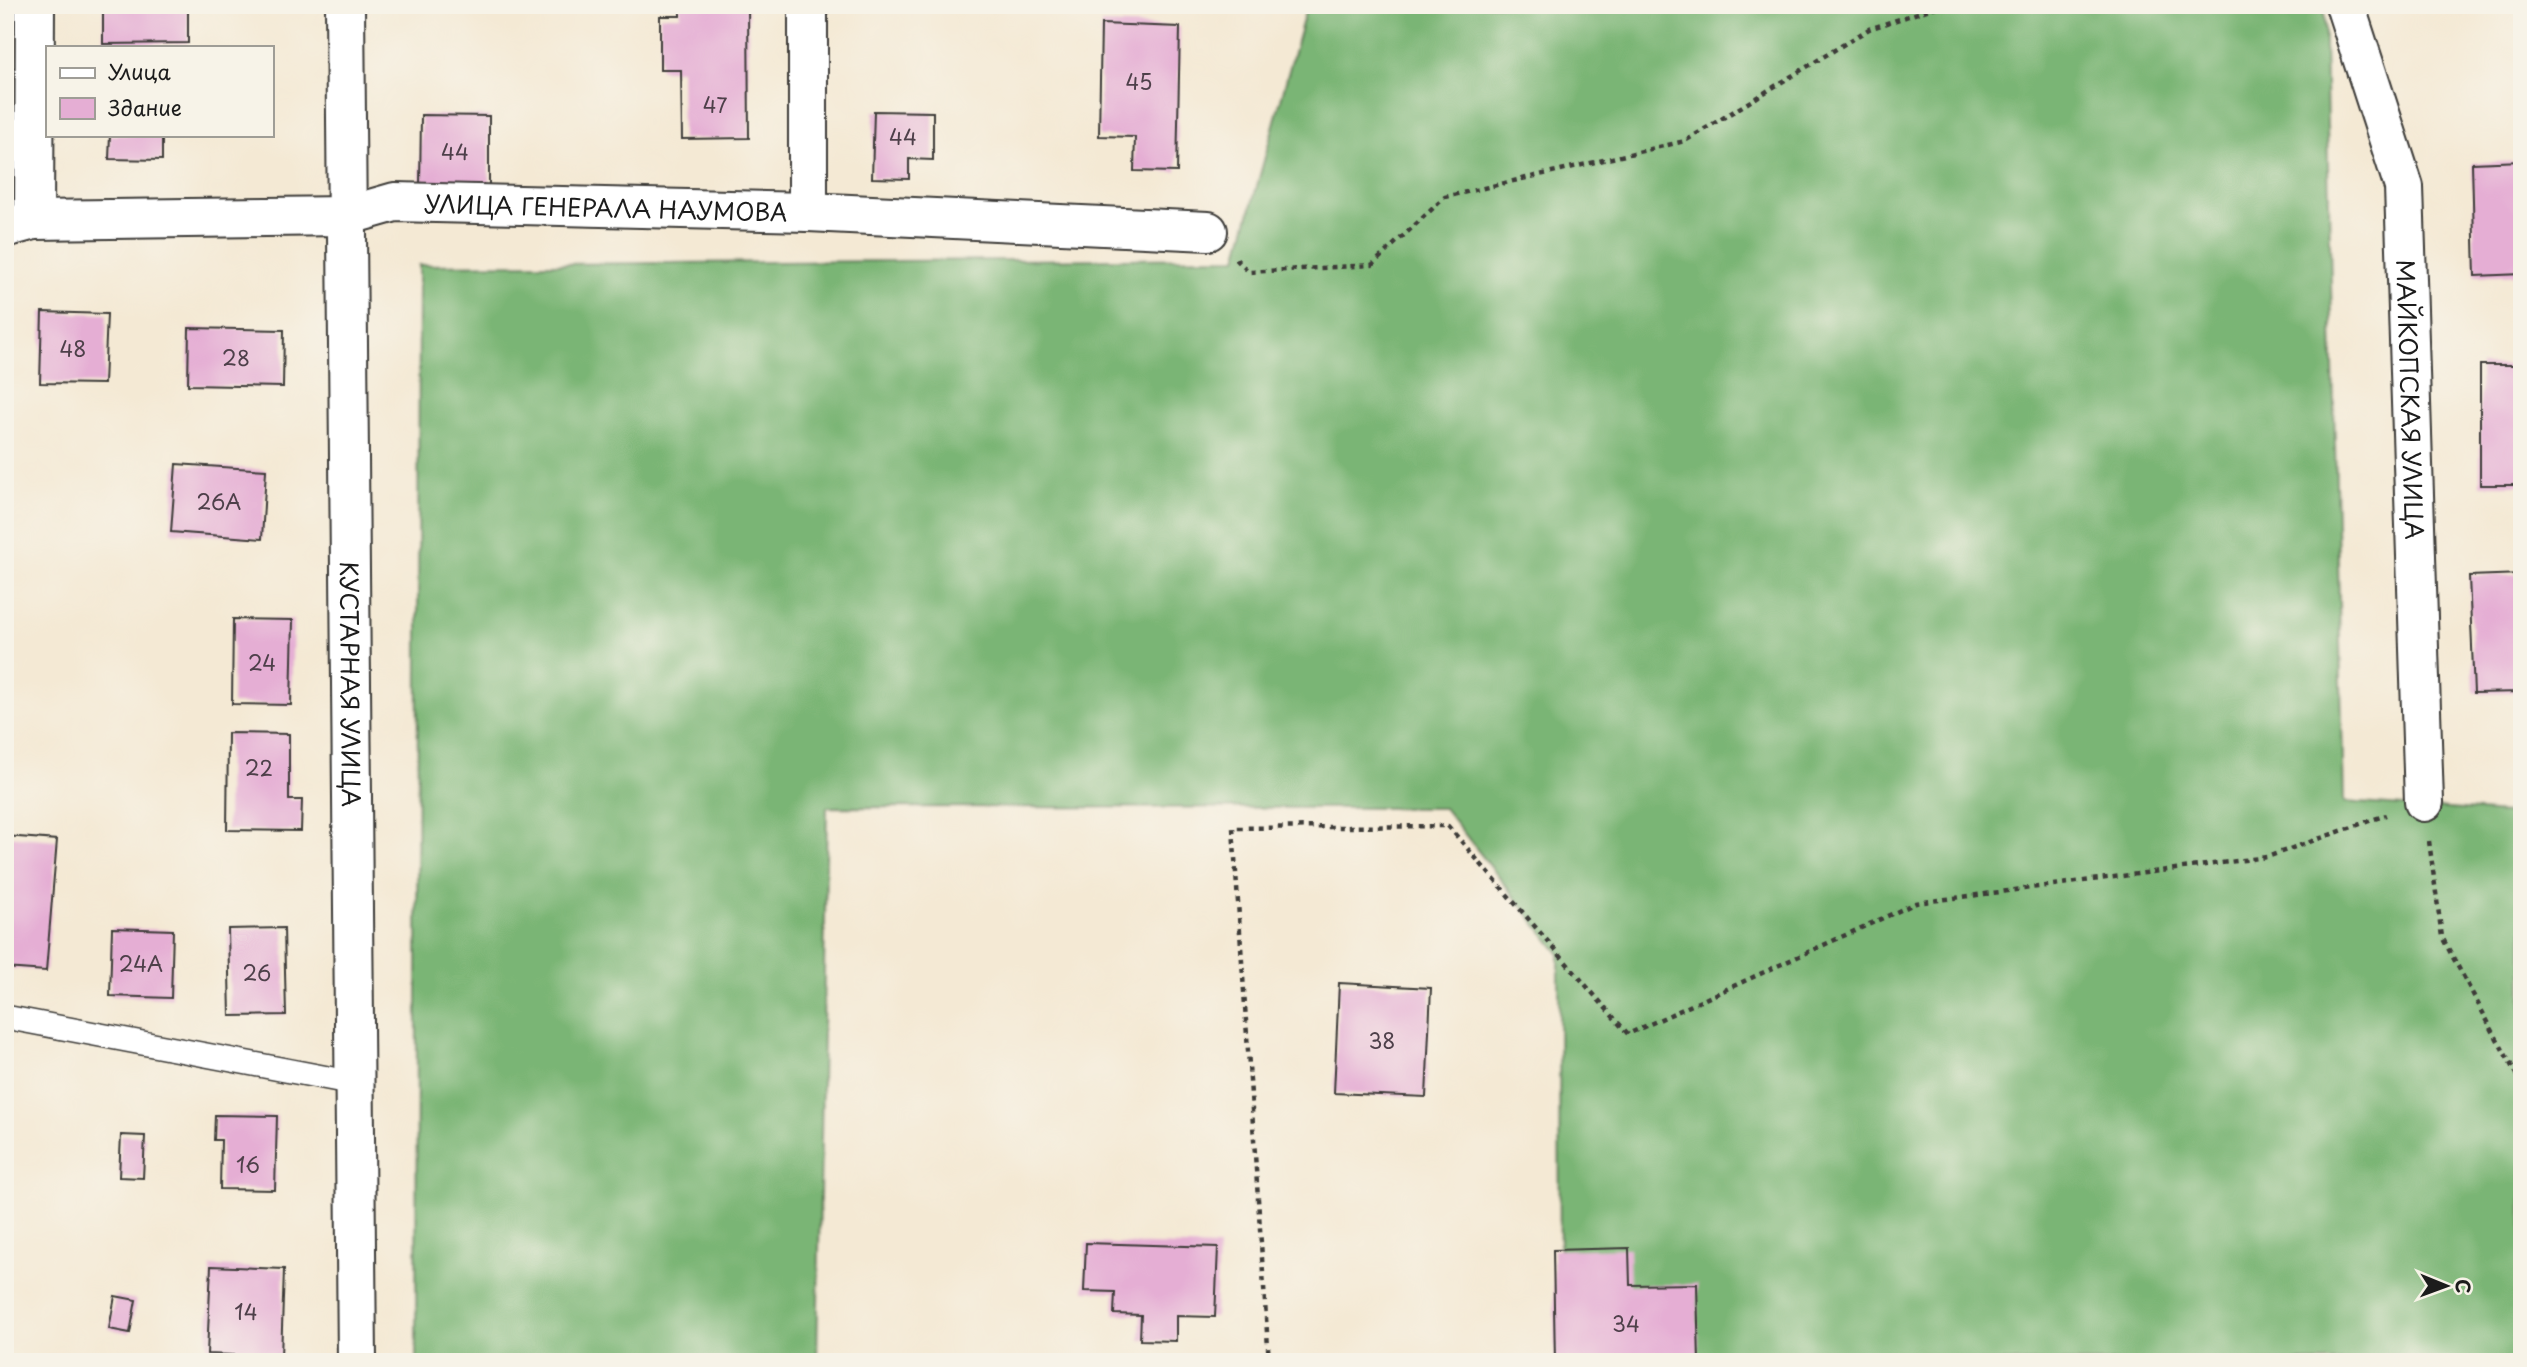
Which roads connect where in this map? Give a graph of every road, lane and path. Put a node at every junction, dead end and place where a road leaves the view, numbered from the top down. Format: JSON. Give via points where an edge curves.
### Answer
{"nodes":[{"id":1,"x":35,"y":5,"type":"edge"},
{"id":2,"x":345,"y":5,"type":"edge"},
{"id":3,"x":808,"y":5,"type":"edge"},
{"id":4,"x":1942,"y":5,"type":"edge"},
{"id":5,"x":2346,"y":5,"type":"edge"},
{"id":6,"x":808,"y":212,"type":"junction"},
{"id":7,"x":346,"y":216,"type":"junction"},
{"id":8,"x":20,"y":224,"type":"edge"},
{"id":9,"x":1208,"y":231,"type":"joint"},
{"id":10,"x":2424,"y":802,"type":"junction"},
{"id":11,"x":5,"y":1017,"type":"edge"},
{"id":12,"x":354,"y":1083,"type":"junction"},
{"id":13,"x":2522,"y":1085,"type":"edge"},
{"id":14,"x":357,"y":1362,"type":"edge"},
{"id":15,"x":1269,"y":1362,"type":"edge"}],
"edges":[{"from":1,"to":8,"type":"street"},
{"from":2,"to":7,"type":"street","name":"КУСТАРНАЯ УЛИЦА"},
{"from":3,"to":6,"type":"street"},
{"from":4,"to":9,"type":"path","via":[[1869,29],[1685,141],[1445,197],[1372,265],[1249,272]]},
{"from":5,"to":10,"type":"street","name":"МАЙКОПСКАЯ УЛИЦА","via":[[2404,187]]},
{"from":6,"to":7,"type":"street","name":"УЛИЦА ГЕНЕРАЛА НАУМОВА","via":[[395,202]]},
{"from":6,"to":9,"type":"street","name":"УЛИЦА ГЕНЕРАЛА НАУМОВА"},
{"from":7,"to":8,"type":"street","name":"УЛИЦА ГЕНЕРАЛА НАУМОВА"},
{"from":7,"to":12,"type":"street","name":"КУСТАРНАЯ УЛИЦА"},
{"from":10,"to":13,"type":"path","via":[[2442,937]]},
{"from":10,"to":15,"type":"path","via":[[2267,857],[1916,903],[1629,1034],[1448,826],[1233,828]]},
{"from":11,"to":12,"type":"lane"},
{"from":12,"to":14,"type":"street","name":"КУСТАРНАЯ УЛИЦА"}]}
